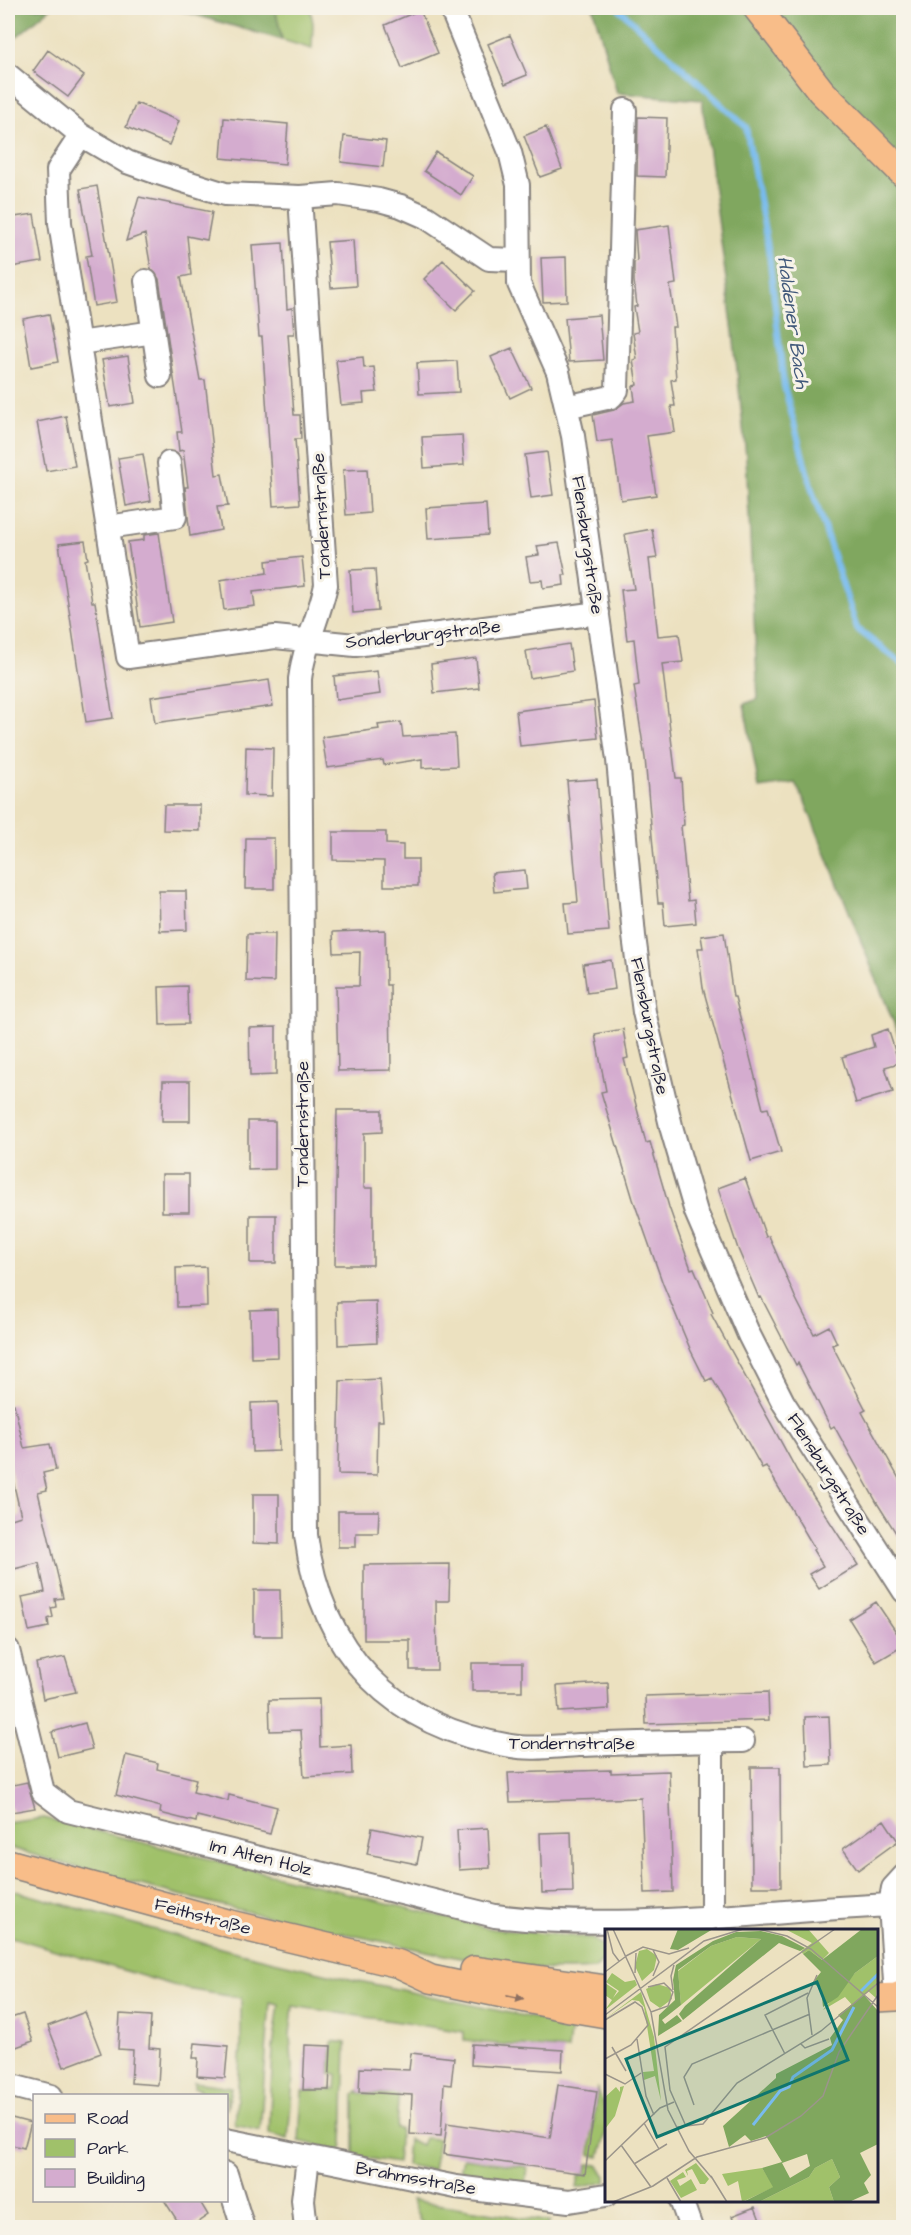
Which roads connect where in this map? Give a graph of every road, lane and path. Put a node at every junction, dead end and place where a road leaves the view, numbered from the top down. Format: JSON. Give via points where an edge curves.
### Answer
{"nodes":[{"id":1,"x":451,"y":8,"type":"edge"},
{"id":2,"x":757,"y":8,"type":"edge"},
{"id":3,"x":8,"y":75,"type":"edge"},
{"id":4,"x":625,"y":110,"type":"dead end"},
{"id":5,"x":81,"y":135,"type":"junction"},
{"id":6,"x":903,"y":174,"type":"edge"},
{"id":7,"x":300,"y":197,"type":"junction"},
{"id":8,"x":518,"y":260,"type":"junction"},
{"id":9,"x":146,"y":281,"type":"dead end"},
{"id":10,"x":154,"y":333,"type":"junction"},
{"id":11,"x":79,"y":343,"type":"junction"},
{"id":12,"x":160,"y":376,"type":"dead end"},
{"id":13,"x":566,"y":407,"type":"junction"},
{"id":14,"x":169,"y":463,"type":"dead end"},
{"id":15,"x":108,"y":527,"type":"junction"},
{"id":16,"x":598,"y":613,"type":"junction"},
{"id":17,"x":307,"y":640,"type":"junction"},
{"id":18,"x":903,"y":1592,"type":"edge"},
{"id":19,"x":8,"y":1650,"type":"edge"},
{"id":20,"x":712,"y":1741,"type":"junction"},
{"id":21,"x":743,"y":1741,"type":"dead end"},
{"id":22,"x":8,"y":1863,"type":"edge"},
{"id":23,"x":903,"y":1876,"type":"edge"},
{"id":24,"x":890,"y":1905,"type":"junction"},
{"id":25,"x":712,"y":1918,"type":"junction"},
{"id":26,"x":630,"y":1927,"type":"edge"},
{"id":27,"x":399,"y":1964,"type":"junction"},
{"id":28,"x":605,"y":1989,"type":"edge"},
{"id":29,"x":895,"y":1998,"type":"edge"},
{"id":30,"x":605,"y":2014,"type":"edge"},
{"id":31,"x":8,"y":2085,"type":"edge"},
{"id":32,"x":43,"y":2094,"type":"edge"},
{"id":33,"x":228,"y":2140,"type":"edge"},
{"id":34,"x":309,"y":2158,"type":"junction"},
{"id":35,"x":228,"y":2180,"type":"edge"},
{"id":36,"x":605,"y":2195,"type":"edge"},
{"id":37,"x":682,"y":2202,"type":"edge"},
{"id":38,"x":243,"y":2228,"type":"edge"},
{"id":39,"x":306,"y":2228,"type":"edge"},
{"id":40,"x":691,"y":2228,"type":"edge"}],
"edges":[{"from":1,"to":8,"type":"street","name":"Flensburgstraße","via":[[510,152],[518,184]]},
{"from":2,"to":6,"type":"main road","via":[[821,91]]},
{"from":3,"to":5,"type":"street"},
{"from":4,"to":13,"type":"street","via":[[617,390],[611,398]]},
{"from":5,"to":7,"type":"street","via":[[127,162],[225,194]]},
{"from":5,"to":11,"type":"street","name":"Sonderburgstraße","via":[[58,170],[57,186]]},
{"from":7,"to":8,"type":"street","via":[[338,194],[401,206],[435,222],[489,260]]},
{"from":7,"to":17,"type":"street","name":"Tondernstraße","via":[[326,585],[320,614]]},
{"from":8,"to":13,"type":"street","name":"Flensburgstraße","via":[[519,284],[558,372]]},
{"from":9,"to":10,"type":"street"},
{"from":10,"to":11,"type":"street"},
{"from":10,"to":12,"type":"street"},
{"from":11,"to":15,"type":"street","name":"Sonderburgstraße"},
{"from":13,"to":16,"type":"street","name":"Flensburgstraße"},
{"from":14,"to":15,"type":"street","via":[[175,517]]},
{"from":15,"to":17,"type":"street","name":"Sonderburgstraße","via":[[128,657],[275,637]]},
{"from":16,"to":17,"type":"street","name":"Sonderburgstraße","via":[[355,645]]},
{"from":16,"to":18,"type":"street","name":"Flensburgstraße","via":[[618,760],[644,1012],[658,1080],[696,1212],[749,1335],[783,1402]]},
{"from":17,"to":20,"type":"street","name":"Tondernstraße","via":[[300,679],[306,1535],[309,1561],[326,1613],[346,1650],[378,1687],[422,1719],[467,1736],[513,1747]]},
{"from":19,"to":26,"type":"street","name":"Im Alten Holz","via":[[43,1792],[68,1811],[495,1916]]},
{"from":20,"to":21,"type":"street","name":"Tondernstraße"},
{"from":20,"to":25,"type":"street"},
{"from":22,"to":27,"type":"main road","name":"Feithstraße","via":[[231,1924]]},
{"from":23,"to":24,"type":"street","via":[[893,1888]]},
{"from":24,"to":25,"type":"street","name":"Im Alten Holz"},
{"from":24,"to":29,"type":"street"},
{"from":25,"to":26,"type":"street","name":"Im Alten Holz"},
{"from":27,"to":28,"type":"main road","name":"Feithstraße","via":[[435,1961],[485,1973]]},
{"from":27,"to":30,"type":"main road","name":"Feithstraße","one_way":true,"via":[[431,1979]]},
{"from":31,"to":32,"type":"street"},
{"from":33,"to":34,"type":"street","name":"Brahmsstraße"},
{"from":34,"to":36,"type":"street","name":"Brahmsstraße","via":[[456,2187],[569,2201]]},
{"from":34,"to":39,"type":"street"},
{"from":35,"to":38,"type":"street"},
{"from":37,"to":40,"type":"street"}]}
